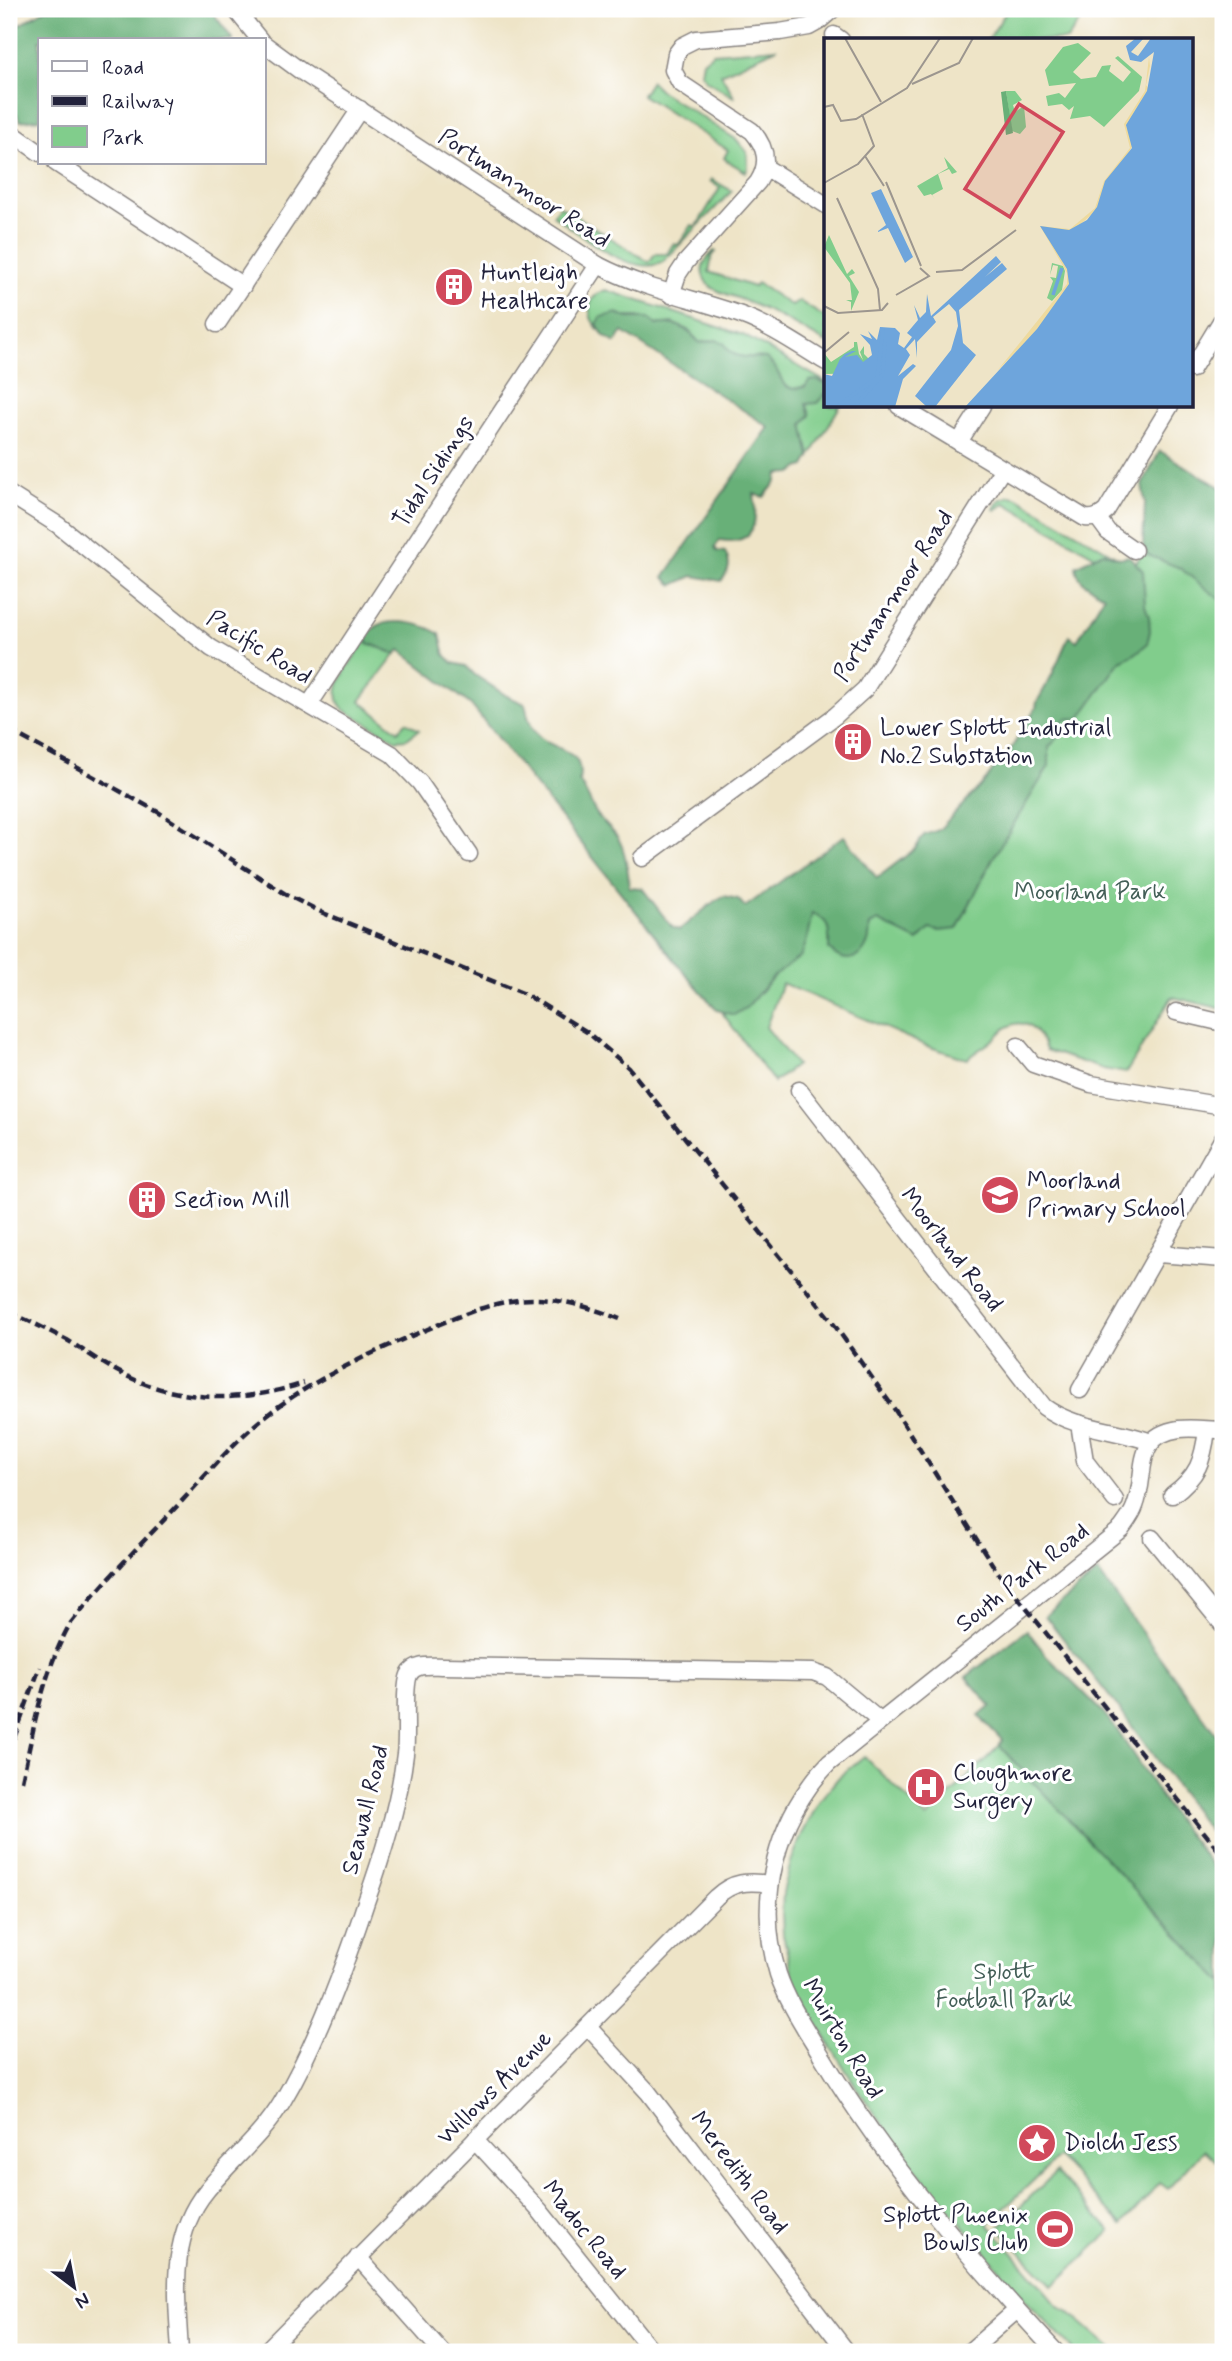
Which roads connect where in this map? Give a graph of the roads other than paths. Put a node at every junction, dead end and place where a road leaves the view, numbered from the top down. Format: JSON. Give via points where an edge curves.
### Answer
{"nodes":[{"id":1,"x":235,"y":9,"type":"edge"},
{"id":2,"x":833,"y":9,"type":"edge"},
{"id":3,"x":258,"y":38,"type":"edge"},
{"id":4,"x":266,"y":45,"type":"edge"},
{"id":5,"x":360,"y":109,"type":"junction"},
{"id":6,"x":9,"y":131,"type":"edge"},
{"id":7,"x":38,"y":152,"type":"edge"},
{"id":8,"x":58,"y":164,"type":"edge"},
{"id":9,"x":765,"y":167,"type":"junction"},
{"id":10,"x":824,"y":204,"type":"edge"},
{"id":11,"x":598,"y":265,"type":"junction"},
{"id":12,"x":243,"y":286,"type":"junction"},
{"id":13,"x":671,"y":295,"type":"junction"},
{"id":14,"x":1223,"y":318,"type":"edge"},
{"id":15,"x":217,"y":324,"type":"dead end"},
{"id":16,"x":824,"y":361,"type":"edge"},
{"id":17,"x":1194,"y":366,"type":"edge"},
{"id":18,"x":902,"y":408,"type":"edge"},
{"id":19,"x":981,"y":408,"type":"edge"},
{"id":20,"x":1169,"y":408,"type":"edge"},
{"id":21,"x":959,"y":442,"type":"junction"},
{"id":22,"x":1002,"y":470,"type":"junction"},
{"id":23,"x":9,"y":494,"type":"edge"},
{"id":24,"x":1097,"y":517,"type":"junction"},
{"id":25,"x":1134,"y":550,"type":"dead end"},
{"id":26,"x":309,"y":705,"type":"junction"},
{"id":27,"x":468,"y":854,"type":"dead end"},
{"id":28,"x":642,"y":858,"type":"dead end"},
{"id":29,"x":1176,"y":1012,"type":"dead end"},
{"id":30,"x":1223,"y":1023,"type":"edge"},
{"id":31,"x":1018,"y":1046,"type":"dead end"},
{"id":32,"x":799,"y":1090,"type":"dead end"},
{"id":33,"x":1223,"y":1106,"type":"edge"},
{"id":34,"x":1223,"y":1138,"type":"edge"},
{"id":35,"x":1158,"y":1254,"type":"junction"},
{"id":36,"x":1223,"y":1259,"type":"edge"},
{"id":37,"x":1080,"y":1390,"type":"dead end"},
{"id":38,"x":1079,"y":1423,"type":"junction"},
{"id":39,"x":1215,"y":1430,"type":"edge"},
{"id":40,"x":1151,"y":1442,"type":"junction"},
{"id":41,"x":1172,"y":1495,"type":"dead end"},
{"id":42,"x":1115,"y":1500,"type":"dead end"},
{"id":43,"x":1152,"y":1538,"type":"dead end"},
{"id":44,"x":1223,"y":1625,"type":"edge"},
{"id":45,"x":880,"y":1721,"type":"junction"},
{"id":46,"x":770,"y":1884,"type":"junction"},
{"id":47,"x":588,"y":2027,"type":"junction"},
{"id":48,"x":475,"y":2140,"type":"junction"},
{"id":49,"x":358,"y":2257,"type":"junction"},
{"id":50,"x":1017,"y":2310,"type":"junction"},
{"id":51,"x":180,"y":2352,"type":"edge"},
{"id":52,"x":265,"y":2352,"type":"edge"},
{"id":53,"x":442,"y":2352,"type":"edge"},
{"id":54,"x":653,"y":2352,"type":"edge"},
{"id":55,"x":847,"y":2352,"type":"edge"},
{"id":56,"x":969,"y":2352,"type":"edge"},
{"id":57,"x":1056,"y":2352,"type":"edge"}],
"edges":[{"from":1,"to":3,"type":"street"},
{"from":2,"to":9,"type":"street","via":[[809,27],[696,39],[676,54],[673,70],[680,83],[752,131],[763,147]]},
{"from":4,"to":5,"type":"street","name":"Portmanmoor Road"},
{"from":5,"to":11,"type":"street","name":"Portmanmoor Road"},
{"from":5,"to":12,"type":"street"},
{"from":6,"to":7,"type":"street"},
{"from":8,"to":12,"type":"street"},
{"from":9,"to":10,"type":"street"},
{"from":9,"to":13,"type":"street","via":[[758,182],[686,262]]},
{"from":11,"to":13,"type":"street","name":"Portmanmoor Road"},
{"from":11,"to":26,"type":"street","name":"Tidal Sidings"},
{"from":12,"to":15,"type":"street"},
{"from":13,"to":16,"type":"street","name":"Portmanmoor Road","via":[[764,325]]},
{"from":14,"to":17,"type":"street"},
{"from":18,"to":21,"type":"street"},
{"from":19,"to":21,"type":"street"},
{"from":20,"to":24,"type":"street","via":[[1106,511]]},
{"from":21,"to":22,"type":"street"},
{"from":22,"to":24,"type":"street","via":[[1085,518]]},
{"from":22,"to":28,"type":"street","name":"Portmanmoor Road","via":[[865,689]]},
{"from":23,"to":26,"type":"street","name":"Pacific Road","via":[[58,525],[211,648]]},
{"from":24,"to":25,"type":"street","via":[[1108,533]]},
{"from":26,"to":27,"type":"street","name":"Pacific Road","via":[[403,764]]},
{"from":29,"to":30,"type":"street"},
{"from":31,"to":33,"type":"street","via":[[1033,1064],[1091,1084]]},
{"from":32,"to":38,"type":"street","name":"Moorland Road","via":[[1044,1407]]},
{"from":34,"to":35,"type":"street"},
{"from":35,"to":36,"type":"street"},
{"from":35,"to":37,"type":"street"},
{"from":38,"to":40,"type":"street","name":"Moorland Road"},
{"from":38,"to":42,"type":"street","via":[[1085,1461]]},
{"from":39,"to":40,"type":"street","via":[[1181,1429],[1161,1433]]},
{"from":39,"to":41,"type":"street","via":[[1194,1476]]},
{"from":40,"to":45,"type":"street","name":"South Park Road","via":[[1145,1452],[1136,1505],[1121,1529]]},
{"from":43,"to":44,"type":"street"},
{"from":45,"to":46,"type":"street","name":"Muirton Road","via":[[829,1763],[806,1791],[781,1838]]},
{"from":45,"to":51,"type":"street","name":"Seawall Road","via":[[827,1677],[813,1672],[443,1666],[414,1670],[408,1679],[407,1739],[398,1791],[366,1903],[335,1985],[281,2105],[207,2189],[186,2228],[176,2278]]},
{"from":46,"to":47,"type":"street","name":"Willows Avenue","via":[[740,1882],[723,1890]]},
{"from":46,"to":50,"type":"street","name":"Muirton Road","via":[[773,1951],[792,2006],[879,2142]]},
{"from":47,"to":48,"type":"street","name":"Willows Avenue"},
{"from":47,"to":55,"type":"street","name":"Meredith Road","via":[[648,2092]]},
{"from":48,"to":49,"type":"street","name":"Willows Avenue"},
{"from":48,"to":54,"type":"street","name":"Madoc Road","via":[[540,2211]]},
{"from":49,"to":52,"type":"street","name":"Willows Avenue"},
{"from":49,"to":53,"type":"street"},
{"from":50,"to":56,"type":"street"},
{"from":50,"to":57,"type":"street","name":"Muirton Road"}]}
